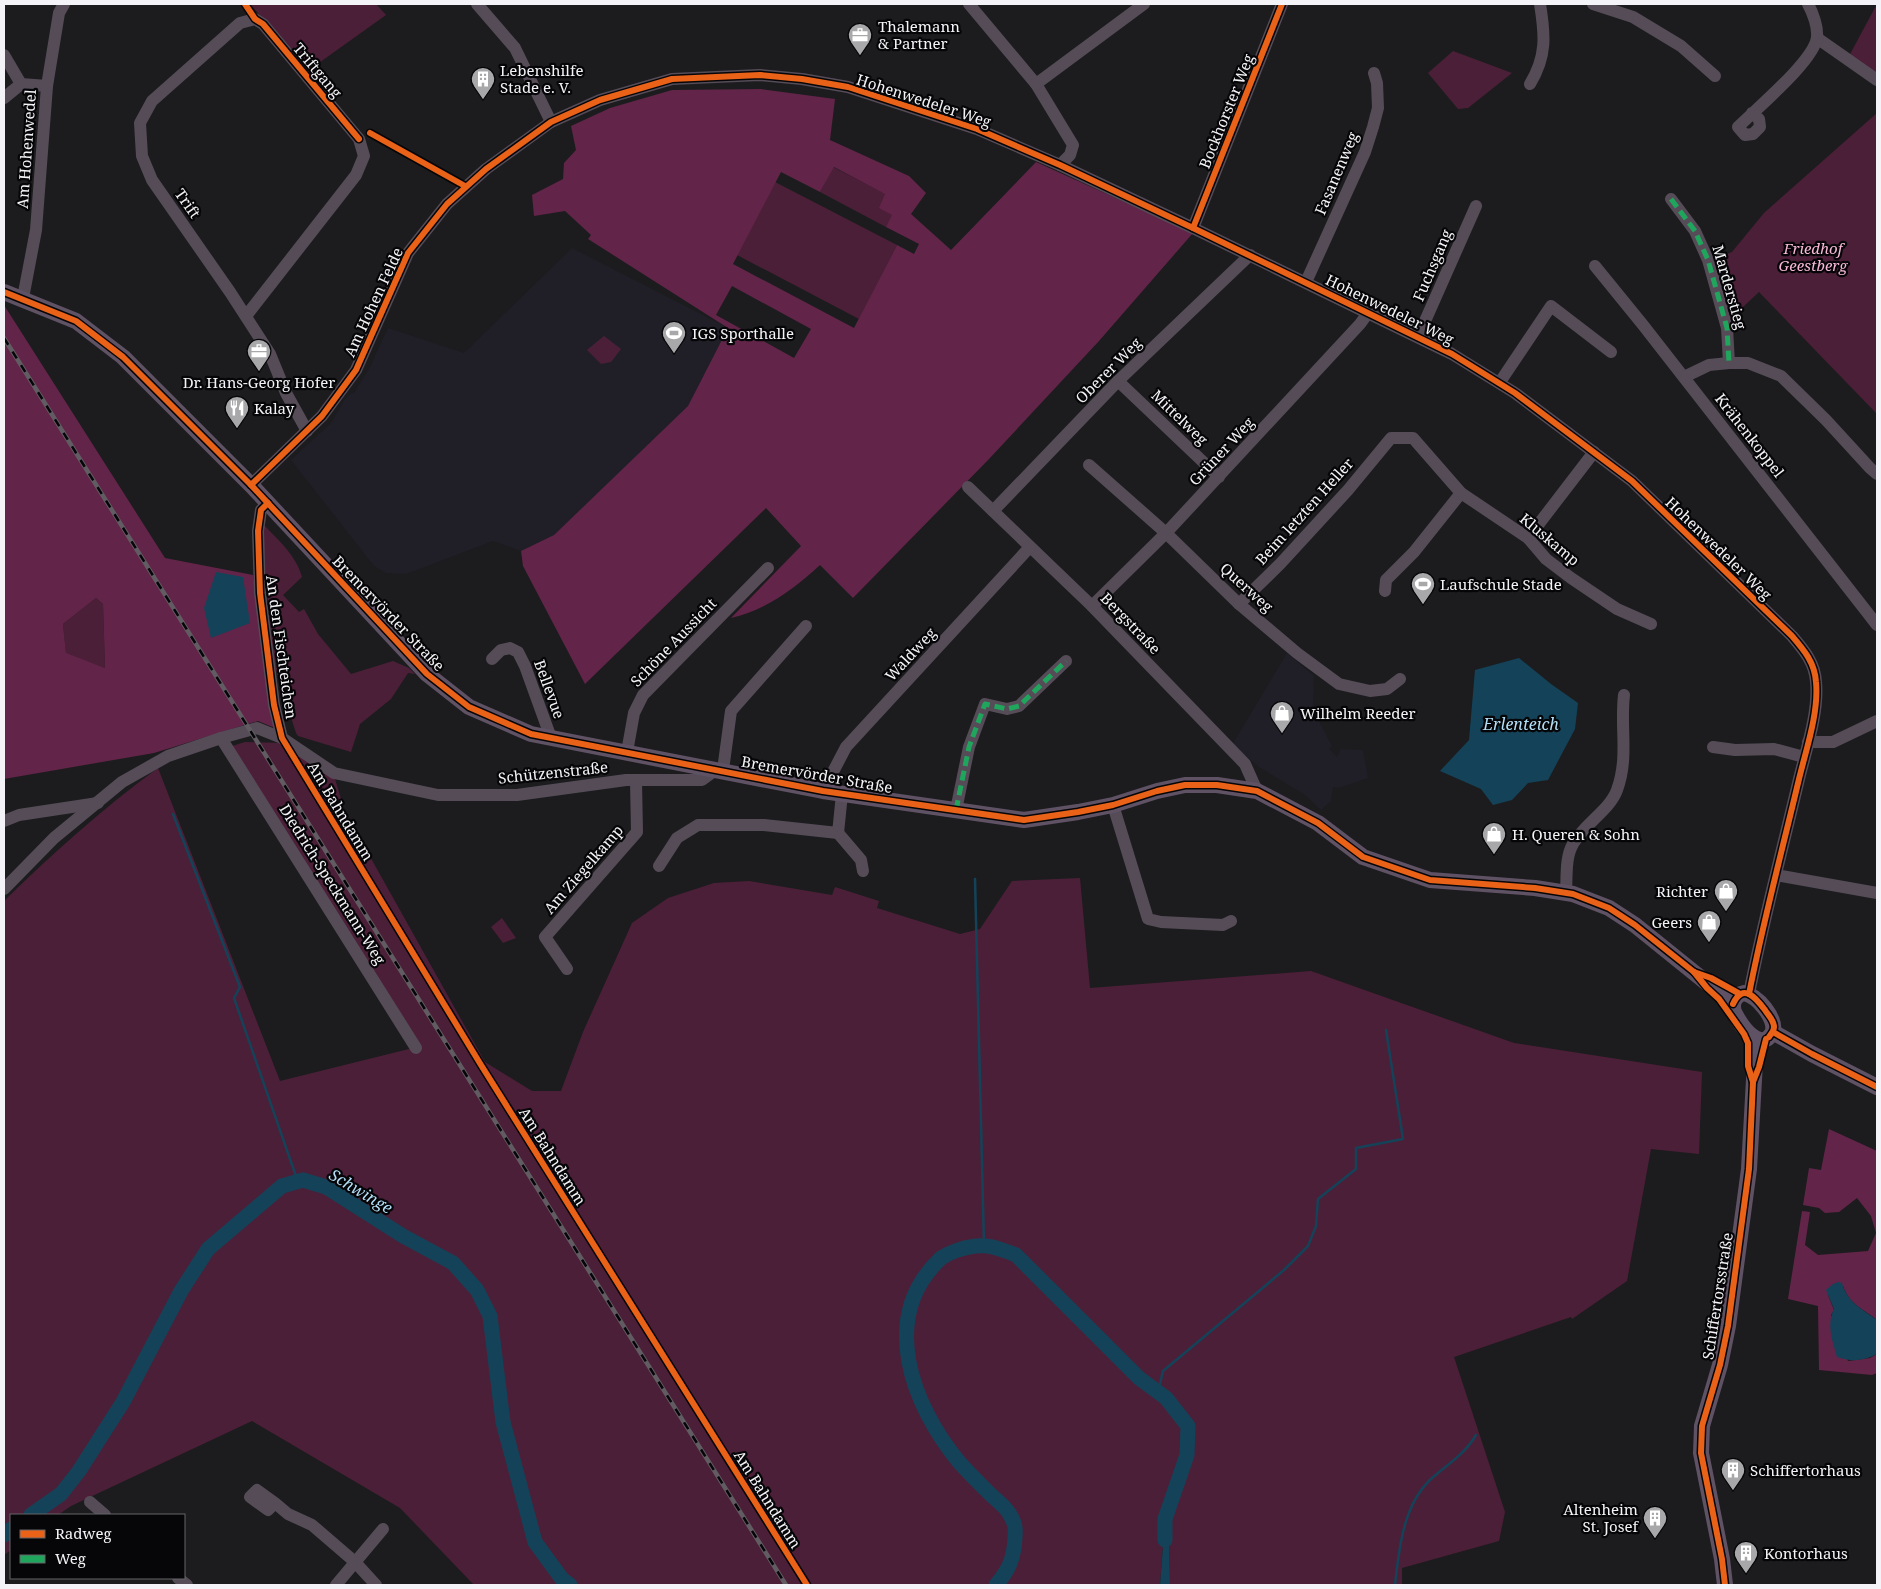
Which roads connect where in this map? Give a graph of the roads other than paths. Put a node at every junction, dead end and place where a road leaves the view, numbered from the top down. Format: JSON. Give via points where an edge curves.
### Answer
{"nodes":[{"id":1,"x":64,"y":4,"type":"edge"},
{"id":2,"x":477,"y":4,"type":"edge"},
{"id":3,"x":969,"y":4,"type":"edge"},
{"id":4,"x":1144,"y":4,"type":"edge"},
{"id":5,"x":1282,"y":4,"type":"edge"},
{"id":6,"x":1540,"y":4,"type":"edge"},
{"id":7,"x":1593,"y":4,"type":"edge"},
{"id":8,"x":1808,"y":4,"type":"edge"},
{"id":9,"x":255,"y":19,"type":"joint"},
{"id":10,"x":1817,"y":38,"type":"junction"},
{"id":11,"x":4,"y":55,"type":"edge"},
{"id":12,"x":1374,"y":73,"type":"dead end"},
{"id":13,"x":1715,"y":76,"type":"dead end"},
{"id":14,"x":1877,"y":80,"type":"edge"},
{"id":15,"x":21,"y":84,"type":"junction"},
{"id":16,"x":1036,"y":84,"type":"junction"},
{"id":17,"x":1530,"y":84,"type":"dead end"},
{"id":18,"x":47,"y":86,"type":"junction"},
{"id":19,"x":4,"y":98,"type":"edge"},
{"id":20,"x":1752,"y":113,"type":"dead end"},
{"id":21,"x":551,"y":122,"type":"junction"},
{"id":22,"x":1060,"y":165,"type":"junction"},
{"id":23,"x":1671,"y":199,"type":"dead end"},
{"id":24,"x":1476,"y":206,"type":"dead end"},
{"id":25,"x":1193,"y":228,"type":"junction"},
{"id":26,"x":1250,"y":255,"type":"junction"},
{"id":27,"x":1595,"y":266,"type":"dead end"},
{"id":28,"x":1306,"y":282,"type":"junction"},
{"id":29,"x":4,"y":292,"type":"edge"},
{"id":30,"x":23,"y":298,"type":"junction"},
{"id":31,"x":1368,"y":312,"type":"junction"},
{"id":32,"x":246,"y":316,"type":"junction"},
{"id":33,"x":1418,"y":338,"type":"junction"},
{"id":34,"x":1611,"y":352,"type":"dead end"},
{"id":35,"x":1729,"y":363,"type":"junction"},
{"id":36,"x":1684,"y":377,"type":"junction"},
{"id":37,"x":1118,"y":381,"type":"junction"},
{"id":38,"x":1500,"y":382,"type":"junction"},
{"id":39,"x":307,"y":431,"type":"junction"},
{"id":40,"x":1391,"y":438,"type":"joint"},
{"id":41,"x":1594,"y":452,"type":"junction"},
{"id":42,"x":1089,"y":465,"type":"dead end"},
{"id":43,"x":1877,"y":474,"type":"edge"},
{"id":44,"x":1219,"y":477,"type":"junction"},
{"id":45,"x":251,"y":485,"type":"junction"},
{"id":46,"x":968,"y":487,"type":"dead end"},
{"id":47,"x":1461,"y":493,"type":"junction"},
{"id":48,"x":264,"y":507,"type":"junction"},
{"id":49,"x":994,"y":511,"type":"junction"},
{"id":50,"x":1166,"y":533,"type":"junction"},
{"id":51,"x":1528,"y":538,"type":"junction"},
{"id":52,"x":1030,"y":547,"type":"junction"},
{"id":53,"x":768,"y":568,"type":"dead end"},
{"id":54,"x":1384,"y":592,"type":"dead end"},
{"id":55,"x":1239,"y":604,"type":"junction"},
{"id":56,"x":1092,"y":606,"type":"junction"},
{"id":57,"x":1651,"y":624,"type":"dead end"},
{"id":58,"x":1877,"y":625,"type":"edge"},
{"id":59,"x":806,"y":626,"type":"dead end"},
{"id":60,"x":492,"y":659,"type":"dead end"},
{"id":61,"x":1066,"y":661,"type":"dead end"},
{"id":62,"x":1400,"y":679,"type":"dead end"},
{"id":63,"x":1624,"y":695,"type":"dead end"},
{"id":64,"x":1877,"y":721,"type":"edge"},
{"id":65,"x":221,"y":738,"type":"junction"},
{"id":66,"x":282,"y":738,"type":"junction"},
{"id":67,"x":551,"y":738,"type":"junction"},
{"id":68,"x":1808,"y":742,"type":"junction"},
{"id":69,"x":1713,"y":747,"type":"dead end"},
{"id":70,"x":627,"y":752,"type":"junction"},
{"id":71,"x":1804,"y":757,"type":"junction"},
{"id":72,"x":720,"y":770,"type":"junction"},
{"id":73,"x":636,"y":781,"type":"junction"},
{"id":74,"x":823,"y":791,"type":"junction"},
{"id":75,"x":1258,"y":791,"type":"junction"},
{"id":76,"x":842,"y":794,"type":"junction"},
{"id":77,"x":98,"y":804,"type":"junction"},
{"id":78,"x":1113,"y":805,"type":"junction"},
{"id":79,"x":956,"y":810,"type":"junction"},
{"id":80,"x":4,"y":822,"type":"edge"},
{"id":81,"x":838,"y":833,"type":"junction"},
{"id":82,"x":659,"y":866,"type":"dead end"},
{"id":83,"x":863,"y":871,"type":"dead end"},
{"id":84,"x":1776,"y":875,"type":"junction"},
{"id":85,"x":4,"y":889,"type":"edge"},
{"id":86,"x":1566,"y":893,"type":"junction"},
{"id":87,"x":1877,"y":893,"type":"edge"},
{"id":88,"x":1231,"y":921,"type":"dead end"},
{"id":89,"x":566,"y":969,"type":"dead end"},
{"id":90,"x":1694,"y":972,"type":"junction"},
{"id":91,"x":1741,"y":997,"type":"junction"},
{"id":92,"x":1765,"y":1037,"type":"junction"},
{"id":93,"x":416,"y":1048,"type":"dead end"},
{"id":94,"x":1753,"y":1082,"type":"junction"},
{"id":95,"x":1877,"y":1087,"type":"edge"},
{"id":96,"x":90,"y":1502,"type":"dead end"},
{"id":97,"x":275,"y":1502,"type":"dead end"},
{"id":98,"x":104,"y":1514,"type":"edge"},
{"id":99,"x":383,"y":1529,"type":"dead end"},
{"id":100,"x":355,"y":1562,"type":"junction"},
{"id":101,"x":336,"y":1585,"type":"edge"},
{"id":102,"x":376,"y":1585,"type":"edge"},
{"id":103,"x":1725,"y":1585,"type":"edge"}],
"edges":[{"from":1,"to":18,"type":"street","name":"Am Hohenwedel","via":[[59,12]]},
{"from":2,"to":21,"type":"street","via":[[515,48]]},
{"from":3,"to":16,"type":"street"},
{"from":4,"to":16,"type":"street"},
{"from":5,"to":25,"type":"street","name":"Bockhorster Weg"},
{"from":6,"to":17,"type":"street","via":[[1544,42],[1540,69]]},
{"from":7,"to":13,"type":"street","via":[[1633,17],[1680,46]]},
{"from":8,"to":10,"type":"street"},
{"from":9,"to":32,"type":"street","name":"Triftgang","via":[[263,24],[359,139],[364,156],[356,175]]},
{"from":9,"to":32,"type":"street","name":"Trift","via":[[240,23],[152,102],[140,123],[142,156],[152,180]]},
{"from":10,"to":14,"type":"street"},
{"from":10,"to":20,"type":"street","via":[[1811,54]]},
{"from":11,"to":15,"type":"street"},
{"from":12,"to":28,"type":"street","name":"Fasanenweg","via":[[1378,101],[1373,127]]},
{"from":15,"to":18,"type":"street"},
{"from":15,"to":19,"type":"street"},
{"from":16,"to":22,"type":"street","via":[[1073,145],[1070,155]]},
{"from":18,"to":30,"type":"street","name":"Am Hohenwedel","via":[[36,230]]},
{"from":21,"to":22,"type":"street","name":"Hohenwedeler Weg","via":[[600,100],[672,79],[760,75],[848,88],[959,122]]},
{"from":21,"to":39,"type":"street","name":"Am Hohen Felde","via":[[486,169],[446,204],[408,253],[356,370]]},
{"from":22,"to":25,"type":"street","name":"Hohenwedeler Weg"},
{"from":23,"to":35,"type":"street","name":"Marderstieg","via":[[1695,232],[1708,260],[1727,328]]},
{"from":24,"to":33,"type":"street","name":"Fuchsgang"},
{"from":25,"to":26,"type":"street","name":"Hohenwedeler Weg"},
{"from":26,"to":28,"type":"street","name":"Hohenwedeler Weg"},
{"from":26,"to":37,"type":"street","name":"Oberer Weg"},
{"from":27,"to":36,"type":"street","name":"Krähenkoppel"},
{"from":28,"to":31,"type":"street","name":"Hohenwedeler Weg"},
{"from":29,"to":30,"type":"main road","name":"Bremervörder Straße"},
{"from":30,"to":45,"type":"main road","name":"Bremervörder Straße","via":[[76,321],[123,357]]},
{"from":31,"to":33,"type":"street","name":"Hohenwedeler Weg"},
{"from":31,"to":44,"type":"street","name":"Grüner Weg"},
{"from":32,"to":39,"type":"street","name":"Trift","via":[[270,354]]},
{"from":33,"to":38,"type":"street","name":"Hohenwedeler Weg"},
{"from":34,"to":38,"type":"street","via":[[1551,306]]},
{"from":35,"to":36,"type":"street","via":[[1708,366]]},
{"from":35,"to":43,"type":"street","via":[[1748,363],[1781,376]]},
{"from":36,"to":58,"type":"street","name":"Krähenkoppel"},
{"from":37,"to":44,"type":"street","name":"Mittelweg"},
{"from":37,"to":49,"type":"street","name":"Oberer Weg"},
{"from":38,"to":41,"type":"street","name":"Hohenwedeler Weg"},
{"from":39,"to":45,"type":"street","name":"Am Hohen Felde"},
{"from":40,"to":47,"type":"street","name":"Kluskamp","via":[[1413,438]]},
{"from":40,"to":55,"type":"street","name":"Beim letzten Heller","via":[[1348,490]]},
{"from":41,"to":51,"type":"street"},
{"from":41,"to":68,"type":"street","name":"Hohenwedeler Weg","via":[[1641,489],[1803,648],[1816,681]]},
{"from":42,"to":50,"type":"street","name":"Querweg"},
{"from":44,"to":50,"type":"street","name":"Grüner Weg"},
{"from":45,"to":48,"type":"main road","name":"Bremervörder Straße"},
{"from":46,"to":49,"type":"street","name":"Bergstraße"},
{"from":47,"to":51,"type":"street","name":"Kluskamp"},
{"from":47,"to":54,"type":"street","via":[[1414,552],[1386,580]]},
{"from":48,"to":66,"type":"street","name":"An den Fischteichen","via":[[258,530],[260,593],[274,706]]},
{"from":48,"to":67,"type":"main road","name":"Bremervörder Straße","via":[[427,674],[470,707],[530,734]]},
{"from":49,"to":52,"type":"street","name":"Bergstraße"},
{"from":50,"to":55,"type":"street","name":"Querweg"},
{"from":50,"to":56,"type":"street","name":"Grüner Weg"},
{"from":51,"to":57,"type":"street","name":"Kluskamp","via":[[1546,559],[1571,578],[1617,609]]},
{"from":52,"to":56,"type":"street","name":"Bergstraße"},
{"from":52,"to":74,"type":"street","name":"Waldweg","via":[[846,747]]},
{"from":53,"to":70,"type":"street","name":"Schöne Aussicht","via":[[643,695],[634,713]]},
{"from":55,"to":62,"type":"street","name":"Querweg","via":[[1339,684],[1370,692],[1387,689]]},
{"from":56,"to":75,"type":"street","name":"Bergstraße","via":[[1245,764]]},
{"from":59,"to":72,"type":"street","via":[[731,711]]},
{"from":60,"to":67,"type":"street","name":"Bellevue","via":[[501,650],[510,648],[518,652]]},
{"from":61,"to":79,"type":"street","via":[[1019,706],[1007,709],[985,704],[969,748]]},
{"from":63,"to":86,"type":"street","via":[[1624,764],[1617,791],[1573,843]]},
{"from":64,"to":68,"type":"street","via":[[1833,742]]},
{"from":65,"to":66,"type":"street","name":"Schützenstraße","via":[[257,728]]},
{"from":65,"to":77,"type":"street","name":"Schützenstraße","via":[[168,756],[122,782]]},
{"from":65,"to":93,"type":"street","name":"Diedrich-Speckmann-Weg"},
{"from":66,"to":73,"type":"street","name":"Schützenstraße","via":[[334,773],[438,795],[517,795]]},
{"from":67,"to":70,"type":"main road","name":"Bremervörder Straße"},
{"from":68,"to":71,"type":"street","name":"Hohenwedeler Weg"},
{"from":69,"to":71,"type":"street","via":[[1774,749]]},
{"from":70,"to":72,"type":"main road","name":"Bremervörder Straße"},
{"from":71,"to":84,"type":"street","name":"Hohenwedeler Weg"},
{"from":72,"to":73,"type":"street","name":"Schützenstraße","via":[[702,780]]},
{"from":72,"to":74,"type":"main road","name":"Bremervörder Straße"},
{"from":73,"to":89,"type":"street","name":"Am Ziegelkamp","via":[[637,832],[545,937]]},
{"from":74,"to":76,"type":"main road","name":"Bremervörder Straße"},
{"from":75,"to":78,"type":"main road","name":"Bremervörder Straße","via":[[1217,785],[1185,785]]},
{"from":75,"to":86,"type":"main road","name":"Bremervörder Straße","via":[[1318,823],[1363,857],[1430,880]]},
{"from":76,"to":79,"type":"main road","name":"Bremervörder Straße"},
{"from":76,"to":81,"type":"street"},
{"from":77,"to":80,"type":"street","via":[[19,814]]},
{"from":77,"to":85,"type":"street","name":"Schützenstraße","via":[[54,838]]},
{"from":78,"to":79,"type":"main road","name":"Bremervörder Straße","via":[[1024,820]]},
{"from":78,"to":88,"type":"street","via":[[1148,919],[1223,925]]},
{"from":81,"to":82,"type":"street","via":[[764,825],[698,826],[677,838]]},
{"from":81,"to":83,"type":"street","via":[[861,860]]},
{"from":84,"to":87,"type":"street"},
{"from":84,"to":91,"type":"street","name":"Hohenwedeler Weg"},
{"from":86,"to":90,"type":"main road","name":"Bremervörder Straße","via":[[1609,908]]},
{"from":90,"to":91,"type":"main road","name":"Bremervörder Straße"},
{"from":90,"to":94,"type":"main road","via":[[1719,999],[1744,1034]]},
{"from":91,"to":92,"type":"main road","via":[[1736,1016],[1750,1034]]},
{"from":91,"to":92,"type":"main road","name":"Bremervörder Straße","via":[[1757,1000],[1771,1018],[1774,1027]]},
{"from":92,"to":94,"type":"main road","name":"Schiffertorsstraße"},
{"from":92,"to":95,"type":"main road","via":[[1812,1054]]},
{"from":94,"to":103,"type":"main road","name":"Schiffertorsstraße","via":[[1749,1169],[1728,1326],[1702,1426],[1701,1453]]},
{"from":96,"to":98,"type":"street"},
{"from":97,"to":100,"type":"street","via":[[288,1514],[312,1525]]},
{"from":99,"to":100,"type":"street"},
{"from":100,"to":101,"type":"street"},
{"from":100,"to":102,"type":"street"}]}
